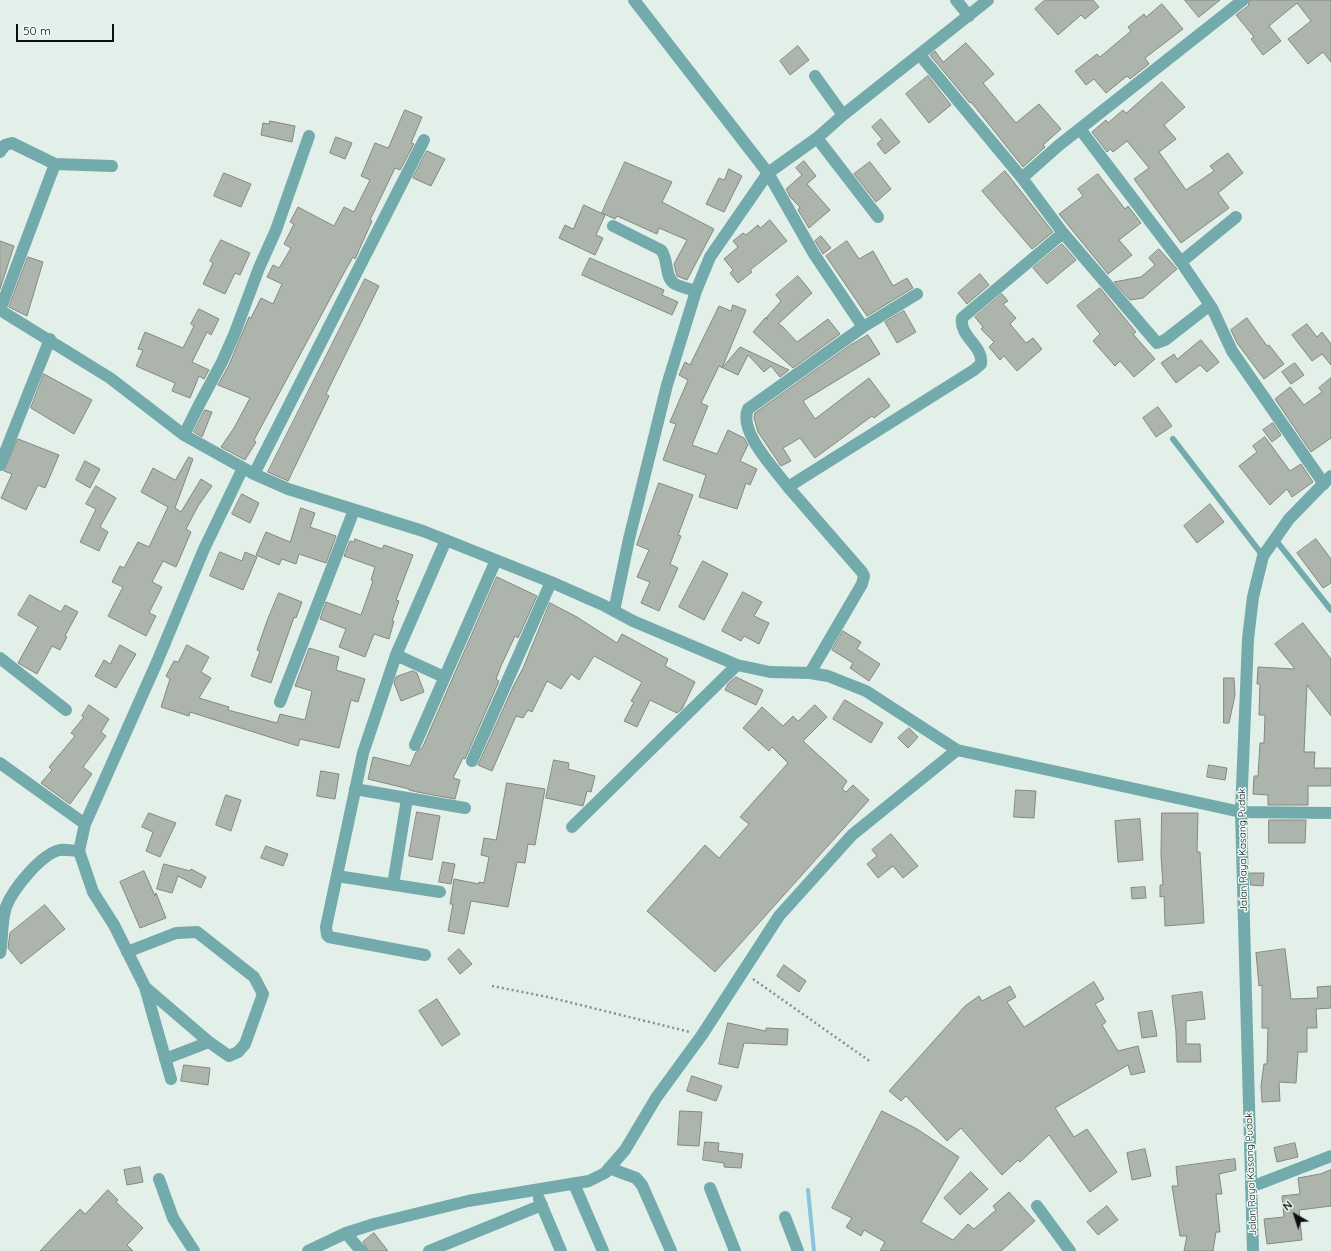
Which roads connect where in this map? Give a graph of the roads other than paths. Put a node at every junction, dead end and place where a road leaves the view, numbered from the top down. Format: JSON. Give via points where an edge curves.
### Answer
{"nodes":[{"id":1,"x":634,"y":0,"type":"edge"},
{"id":2,"x":956,"y":0,"type":"edge"},
{"id":3,"x":988,"y":0,"type":"edge"},
{"id":4,"x":1244,"y":0,"type":"edge"},
{"id":5,"x":969,"y":16,"type":"junction"},
{"id":6,"x":920,"y":55,"type":"junction"},
{"id":7,"x":815,"y":76,"type":"dead end"},
{"id":8,"x":843,"y":114,"type":"junction"},
{"id":9,"x":1080,"y":129,"type":"junction"},
{"id":10,"x":309,"y":136,"type":"dead end"},
{"id":11,"x":817,"y":138,"type":"junction"},
{"id":12,"x":424,"y":140,"type":"dead end"},
{"id":13,"x":0,"y":152,"type":"edge"},
{"id":14,"x":55,"y":164,"type":"junction"},
{"id":15,"x":112,"y":166,"type":"dead end"},
{"id":16,"x":768,"y":173,"type":"junction"},
{"id":17,"x":1022,"y":178,"type":"junction"},
{"id":18,"x":878,"y":217,"type":"dead end"},
{"id":19,"x":1236,"y":217,"type":"dead end"},
{"id":20,"x":613,"y":226,"type":"dead end"},
{"id":21,"x":1063,"y":233,"type":"junction"},
{"id":22,"x":1181,"y":262,"type":"junction"},
{"id":23,"x":696,"y":291,"type":"junction"},
{"id":24,"x":917,"y":294,"type":"dead end"},
{"id":25,"x":1210,"y":305,"type":"junction"},
{"id":26,"x":863,"y":327,"type":"junction"},
{"id":27,"x":50,"y":340,"type":"junction"},
{"id":28,"x":184,"y":435,"type":"junction"},
{"id":29,"x":1173,"y":439,"type":"dead end"},
{"id":30,"x":0,"y":464,"type":"edge"},
{"id":31,"x":248,"y":471,"type":"junction"},
{"id":32,"x":1327,"y":480,"type":"edge"},
{"id":33,"x":788,"y":487,"type":"junction"},
{"id":34,"x":354,"y":510,"type":"junction"},
{"id":35,"x":1274,"y":538,"type":"junction"},
{"id":36,"x":446,"y":540,"type":"junction"},
{"id":37,"x":1263,"y":556,"type":"junction"},
{"id":38,"x":496,"y":560,"type":"junction"},
{"id":39,"x":551,"y":582,"type":"junction"},
{"id":40,"x":1331,"y":610,"type":"edge"},
{"id":41,"x":614,"y":611,"type":"junction"},
{"id":42,"x":396,"y":655,"type":"junction"},
{"id":43,"x":0,"y":658,"type":"edge"},
{"id":44,"x":737,"y":665,"type":"junction"},
{"id":45,"x":810,"y":673,"type":"junction"},
{"id":46,"x":444,"y":678,"type":"junction"},
{"id":47,"x":280,"y":702,"type":"dead end"},
{"id":48,"x":66,"y":710,"type":"dead end"},
{"id":49,"x":416,"y":745,"type":"dead end"},
{"id":50,"x":957,"y":750,"type":"junction"},
{"id":51,"x":472,"y":761,"type":"dead end"},
{"id":52,"x":0,"y":762,"type":"edge"},
{"id":53,"x":355,"y":789,"type":"junction"},
{"id":54,"x":407,"y":799,"type":"junction"},
{"id":55,"x":465,"y":808,"type":"dead end"},
{"id":56,"x":1241,"y":812,"type":"junction"},
{"id":57,"x":1331,"y":813,"type":"edge"},
{"id":58,"x":85,"y":824,"type":"junction"},
{"id":59,"x":572,"y":827,"type":"dead end"},
{"id":60,"x":79,"y":851,"type":"junction"},
{"id":61,"x":337,"y":876,"type":"junction"},
{"id":62,"x":393,"y":885,"type":"junction"},
{"id":63,"x":440,"y":892,"type":"dead end"},
{"id":64,"x":127,"y":952,"type":"junction"},
{"id":65,"x":0,"y":953,"type":"edge"},
{"id":66,"x":425,"y":955,"type":"dead end"},
{"id":67,"x":145,"y":987,"type":"junction"},
{"id":68,"x":208,"y":1042,"type":"junction"},
{"id":69,"x":165,"y":1059,"type":"junction"},
{"id":70,"x":171,"y":1078,"type":"dead end"},
{"id":71,"x":1331,"y":1156,"type":"edge"},
{"id":72,"x":609,"y":1168,"type":"junction"},
{"id":73,"x":159,"y":1180,"type":"dead end"},
{"id":74,"x":574,"y":1184,"type":"junction"},
{"id":75,"x":1251,"y":1187,"type":"junction"},
{"id":76,"x":710,"y":1188,"type":"dead end"},
{"id":77,"x":535,"y":1190,"type":"junction"},
{"id":78,"x":542,"y":1205,"type":"junction"},
{"id":79,"x":1037,"y":1206,"type":"dead end"},
{"id":80,"x":785,"y":1217,"type":"dead end"},
{"id":81,"x":346,"y":1233,"type":"junction"},
{"id":82,"x":194,"y":1251,"type":"edge"},
{"id":83,"x":308,"y":1251,"type":"edge"},
{"id":84,"x":361,"y":1251,"type":"edge"},
{"id":85,"x":429,"y":1251,"type":"edge"},
{"id":86,"x":561,"y":1251,"type":"edge"},
{"id":87,"x":603,"y":1251,"type":"edge"},
{"id":88,"x":671,"y":1251,"type":"edge"},
{"id":89,"x":735,"y":1251,"type":"edge"},
{"id":90,"x":798,"y":1251,"type":"edge"},
{"id":91,"x":1070,"y":1251,"type":"edge"},
{"id":92,"x":1253,"y":1251,"type":"edge"}],
"edges":[{"from":1,"to":16,"type":"street"},
{"from":2,"to":5,"type":"street"},
{"from":3,"to":5,"type":"street"},
{"from":4,"to":9,"type":"street"},
{"from":5,"to":6,"type":"street"},
{"from":6,"to":8,"type":"street"},
{"from":6,"to":17,"type":"street"},
{"from":7,"to":8,"type":"street"},
{"from":8,"to":11,"type":"street"},
{"from":9,"to":17,"type":"street"},
{"from":9,"to":22,"type":"street"},
{"from":10,"to":28,"type":"street","via":[[276,230],[234,335]]},
{"from":11,"to":16,"type":"street"},
{"from":11,"to":18,"type":"street"},
{"from":12,"to":31,"type":"street"},
{"from":13,"to":14,"type":"street","via":[[5,145],[12,143]]},
{"from":14,"to":15,"type":"street"},
{"from":14,"to":27,"type":"street","via":[[0,310]]},
{"from":16,"to":23,"type":"street","via":[[710,257]]},
{"from":16,"to":26,"type":"street","via":[[814,254]]},
{"from":17,"to":21,"type":"street"},
{"from":19,"to":22,"type":"street"},
{"from":20,"to":23,"type":"street","via":[[661,250],[674,284]]},
{"from":21,"to":25,"type":"street","via":[[1157,342],[1165,340]]},
{"from":21,"to":33,"type":"street","via":[[962,318],[964,332],[980,353],[981,364]]},
{"from":22,"to":25,"type":"street"},
{"from":23,"to":41,"type":"street","via":[[667,385]]},
{"from":24,"to":26,"type":"street"},
{"from":25,"to":32,"type":"street","via":[[1232,351]]},
{"from":26,"to":33,"type":"street","via":[[748,409],[748,428],[763,455]]},
{"from":27,"to":28,"type":"street","via":[[110,378]]},
{"from":27,"to":30,"type":"street"},
{"from":28,"to":31,"type":"street"},
{"from":29,"to":37,"type":"lane"},
{"from":31,"to":34,"type":"street","via":[[288,489]]},
{"from":31,"to":58,"type":"street","via":[[204,549]]},
{"from":32,"to":35,"type":"street","name":"Jalan Raya Kasang Pudak"},
{"from":33,"to":45,"type":"street","via":[[864,576],[862,584]]},
{"from":34,"to":36,"type":"street"},
{"from":34,"to":47,"type":"street"},
{"from":35,"to":37,"type":"street","name":"Jalan Raya Kasang Pudak"},
{"from":35,"to":40,"type":"lane"},
{"from":36,"to":38,"type":"street"},
{"from":36,"to":42,"type":"street"},
{"from":37,"to":56,"type":"street","name":"Jalan Raya Kasang Pudak","via":[[1252,597],[1248,639]]},
{"from":38,"to":39,"type":"street"},
{"from":38,"to":46,"type":"street"},
{"from":39,"to":41,"type":"street"},
{"from":39,"to":51,"type":"street"},
{"from":41,"to":44,"type":"street","via":[[633,622]]},
{"from":42,"to":46,"type":"street"},
{"from":42,"to":53,"type":"street","via":[[363,752]]},
{"from":43,"to":48,"type":"street"},
{"from":44,"to":45,"type":"street","via":[[770,672]]},
{"from":44,"to":59,"type":"street"},
{"from":45,"to":50,"type":"street","via":[[828,676],[866,691]]},
{"from":46,"to":49,"type":"street"},
{"from":50,"to":56,"type":"street"},
{"from":50,"to":72,"type":"street","via":[[852,834],[779,916],[702,1035],[656,1098],[625,1150]]},
{"from":52,"to":58,"type":"street"},
{"from":53,"to":54,"type":"street"},
{"from":53,"to":61,"type":"street"},
{"from":54,"to":55,"type":"street"},
{"from":54,"to":62,"type":"street"},
{"from":56,"to":57,"type":"street"},
{"from":56,"to":75,"type":"street","name":"Jalan Raya Kasang Pudak"},
{"from":58,"to":60,"type":"street"},
{"from":60,"to":64,"type":"street","via":[[93,892],[114,925]]},
{"from":60,"to":65,"type":"street","via":[[56,851],[18,884],[6,908]]},
{"from":61,"to":62,"type":"street"},
{"from":61,"to":66,"type":"street","via":[[326,927],[329,937]]},
{"from":62,"to":63,"type":"street"},
{"from":64,"to":67,"type":"street"},
{"from":64,"to":68,"type":"street","via":[[176,933],[197,932],[254,977],[263,994],[245,1044],[238,1052],[229,1056]]},
{"from":67,"to":68,"type":"street"},
{"from":67,"to":69,"type":"street"},
{"from":68,"to":69,"type":"street"},
{"from":69,"to":70,"type":"street"},
{"from":71,"to":75,"type":"street"},
{"from":72,"to":74,"type":"street","via":[[605,1173],[589,1181]]},
{"from":72,"to":88,"type":"street","via":[[636,1178],[642,1185]]},
{"from":73,"to":82,"type":"street","via":[[173,1218]]},
{"from":74,"to":77,"type":"street"},
{"from":74,"to":87,"type":"street"},
{"from":75,"to":92,"type":"street","name":"Jalan Raya Kasang Pudak"},
{"from":76,"to":89,"type":"street"},
{"from":77,"to":78,"type":"street"},
{"from":77,"to":81,"type":"street","via":[[468,1201]]},
{"from":78,"to":85,"type":"street"},
{"from":78,"to":86,"type":"street"},
{"from":79,"to":91,"type":"street"},
{"from":80,"to":90,"type":"street"},
{"from":81,"to":83,"type":"street"},
{"from":81,"to":84,"type":"street"}]}
